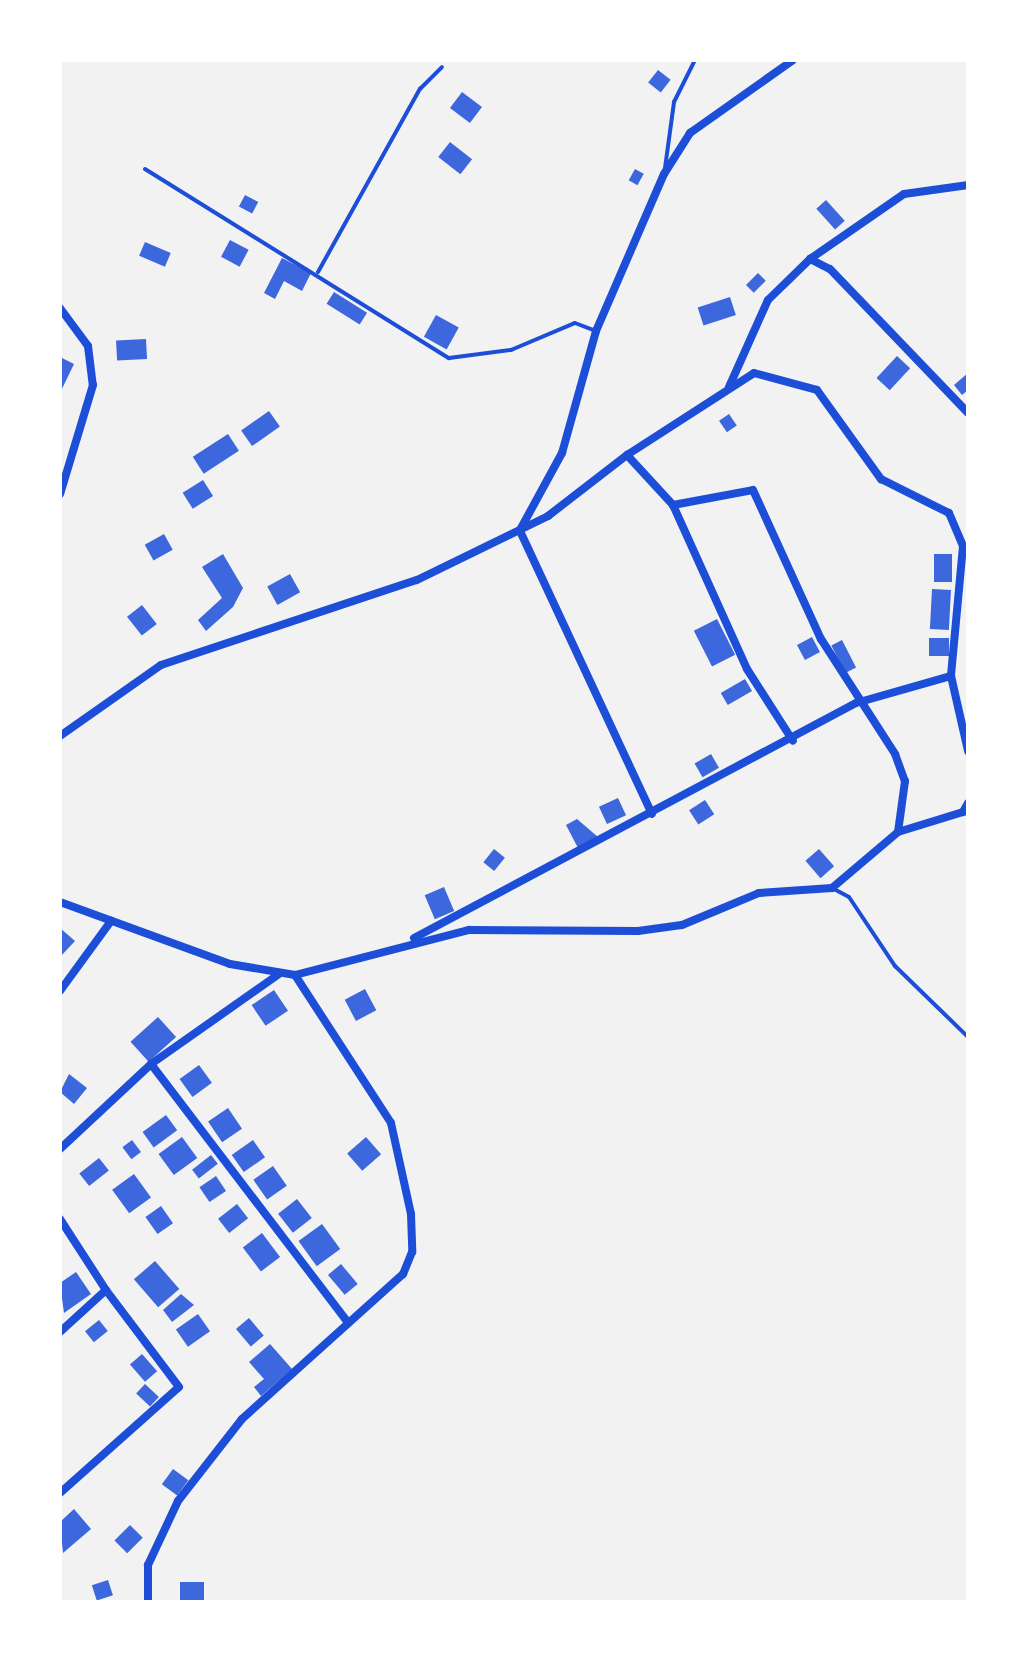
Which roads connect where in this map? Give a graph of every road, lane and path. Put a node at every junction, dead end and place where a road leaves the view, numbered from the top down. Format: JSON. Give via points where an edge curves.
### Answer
{"nodes":[{"id":1,"x":695,"y":60,"type":"edge"},
{"id":2,"x":793,"y":60,"type":"edge"},
{"id":3,"x":442,"y":67,"type":"dead end"},
{"id":4,"x":145,"y":169,"type":"dead end"},
{"id":5,"x":664,"y":174,"type":"junction"},
{"id":6,"x":968,"y":185,"type":"edge"},
{"id":7,"x":810,"y":259,"type":"junction"},
{"id":8,"x":318,"y":272,"type":"junction"},
{"id":9,"x":60,"y":308,"type":"edge"},
{"id":10,"x":596,"y":331,"type":"junction"},
{"id":11,"x":728,"y":388,"type":"junction"},
{"id":12,"x":968,"y":413,"type":"edge"},
{"id":13,"x":627,"y":455,"type":"junction"},
{"id":14,"x":60,"y":494,"type":"edge"},
{"id":15,"x":673,"y":505,"type":"junction"},
{"id":16,"x":520,"y":531,"type":"junction"},
{"id":17,"x":951,"y":676,"type":"junction"},
{"id":18,"x":856,"y":703,"type":"junction"},
{"id":19,"x":60,"y":736,"type":"edge"},
{"id":20,"x":793,"y":741,"type":"junction"},
{"id":21,"x":968,"y":751,"type":"edge"},
{"id":22,"x":968,"y":803,"type":"edge"},
{"id":23,"x":652,"y":814,"type":"junction"},
{"id":24,"x":898,"y":832,"type":"junction"},
{"id":25,"x":832,"y":888,"type":"junction"},
{"id":26,"x":60,"y":902,"type":"edge"},
{"id":27,"x":111,"y":921,"type":"junction"},
{"id":28,"x":406,"y":942,"type":"junction"},
{"id":29,"x":279,"y":974,"type":"junction"},
{"id":30,"x":295,"y":975,"type":"junction"},
{"id":31,"x":60,"y":991,"type":"edge"},
{"id":32,"x":968,"y":1037,"type":"edge"},
{"id":33,"x":151,"y":1064,"type":"junction"},
{"id":34,"x":60,"y":1149,"type":"edge"},
{"id":35,"x":60,"y":1219,"type":"edge"},
{"id":36,"x":106,"y":1290,"type":"junction"},
{"id":37,"x":348,"y":1323,"type":"junction"},
{"id":38,"x":60,"y":1332,"type":"edge"},
{"id":39,"x":60,"y":1493,"type":"edge"},
{"id":40,"x":148,"y":1602,"type":"edge"}],
"edges":[{"from":1,"to":5,"type":"lane","via":[[674,102]]},
{"from":2,"to":5,"type":"street","via":[[690,133]]},
{"from":3,"to":8,"type":"lane","via":[[420,89]]},
{"from":4,"to":8,"type":"lane"},
{"from":5,"to":10,"type":"street"},
{"from":6,"to":7,"type":"street","via":[[904,194]]},
{"from":7,"to":11,"type":"street","via":[[768,300]]},
{"from":7,"to":12,"type":"street","via":[[830,269]]},
{"from":8,"to":10,"type":"lane","via":[[449,358],[511,350],[575,323]]},
{"from":9,"to":14,"type":"street","via":[[88,346],[93,385]]},
{"from":10,"to":16,"type":"street","via":[[562,453]]},
{"from":11,"to":13,"type":"street"},
{"from":11,"to":17,"type":"street","via":[[754,373],[817,390],[881,479],[949,513],[963,546]]},
{"from":13,"to":15,"type":"street"},
{"from":13,"to":16,"type":"street"},
{"from":15,"to":18,"type":"street","via":[[753,490]]},
{"from":15,"to":20,"type":"street","via":[[747,669]]},
{"from":16,"to":19,"type":"street","via":[[417,580],[161,665]]},
{"from":16,"to":23,"type":"street"},
{"from":17,"to":18,"type":"street"},
{"from":17,"to":21,"type":"street"},
{"from":18,"to":20,"type":"street"},
{"from":18,"to":24,"type":"street","via":[[905,781]]},
{"from":20,"to":23,"type":"street"},
{"from":22,"to":24,"type":"street","via":[[963,812]]},
{"from":23,"to":28,"type":"street"},
{"from":24,"to":25,"type":"street"},
{"from":25,"to":28,"type":"street","via":[[759,893],[682,925],[638,931],[469,930]]},
{"from":25,"to":32,"type":"lane","via":[[849,897],[895,966]]},
{"from":26,"to":27,"type":"street"},
{"from":27,"to":29,"type":"street"},
{"from":27,"to":31,"type":"street"},
{"from":28,"to":30,"type":"street"},
{"from":29,"to":30,"type":"street"},
{"from":29,"to":33,"type":"street"},
{"from":30,"to":37,"type":"street","via":[[391,1123],[411,1214],[412,1252],[403,1274]]},
{"from":33,"to":34,"type":"street"},
{"from":33,"to":37,"type":"street"},
{"from":35,"to":36,"type":"street"},
{"from":36,"to":38,"type":"street"},
{"from":36,"to":39,"type":"street","via":[[179,1387]]},
{"from":37,"to":40,"type":"street","via":[[242,1419],[178,1501],[148,1565]]}]}
